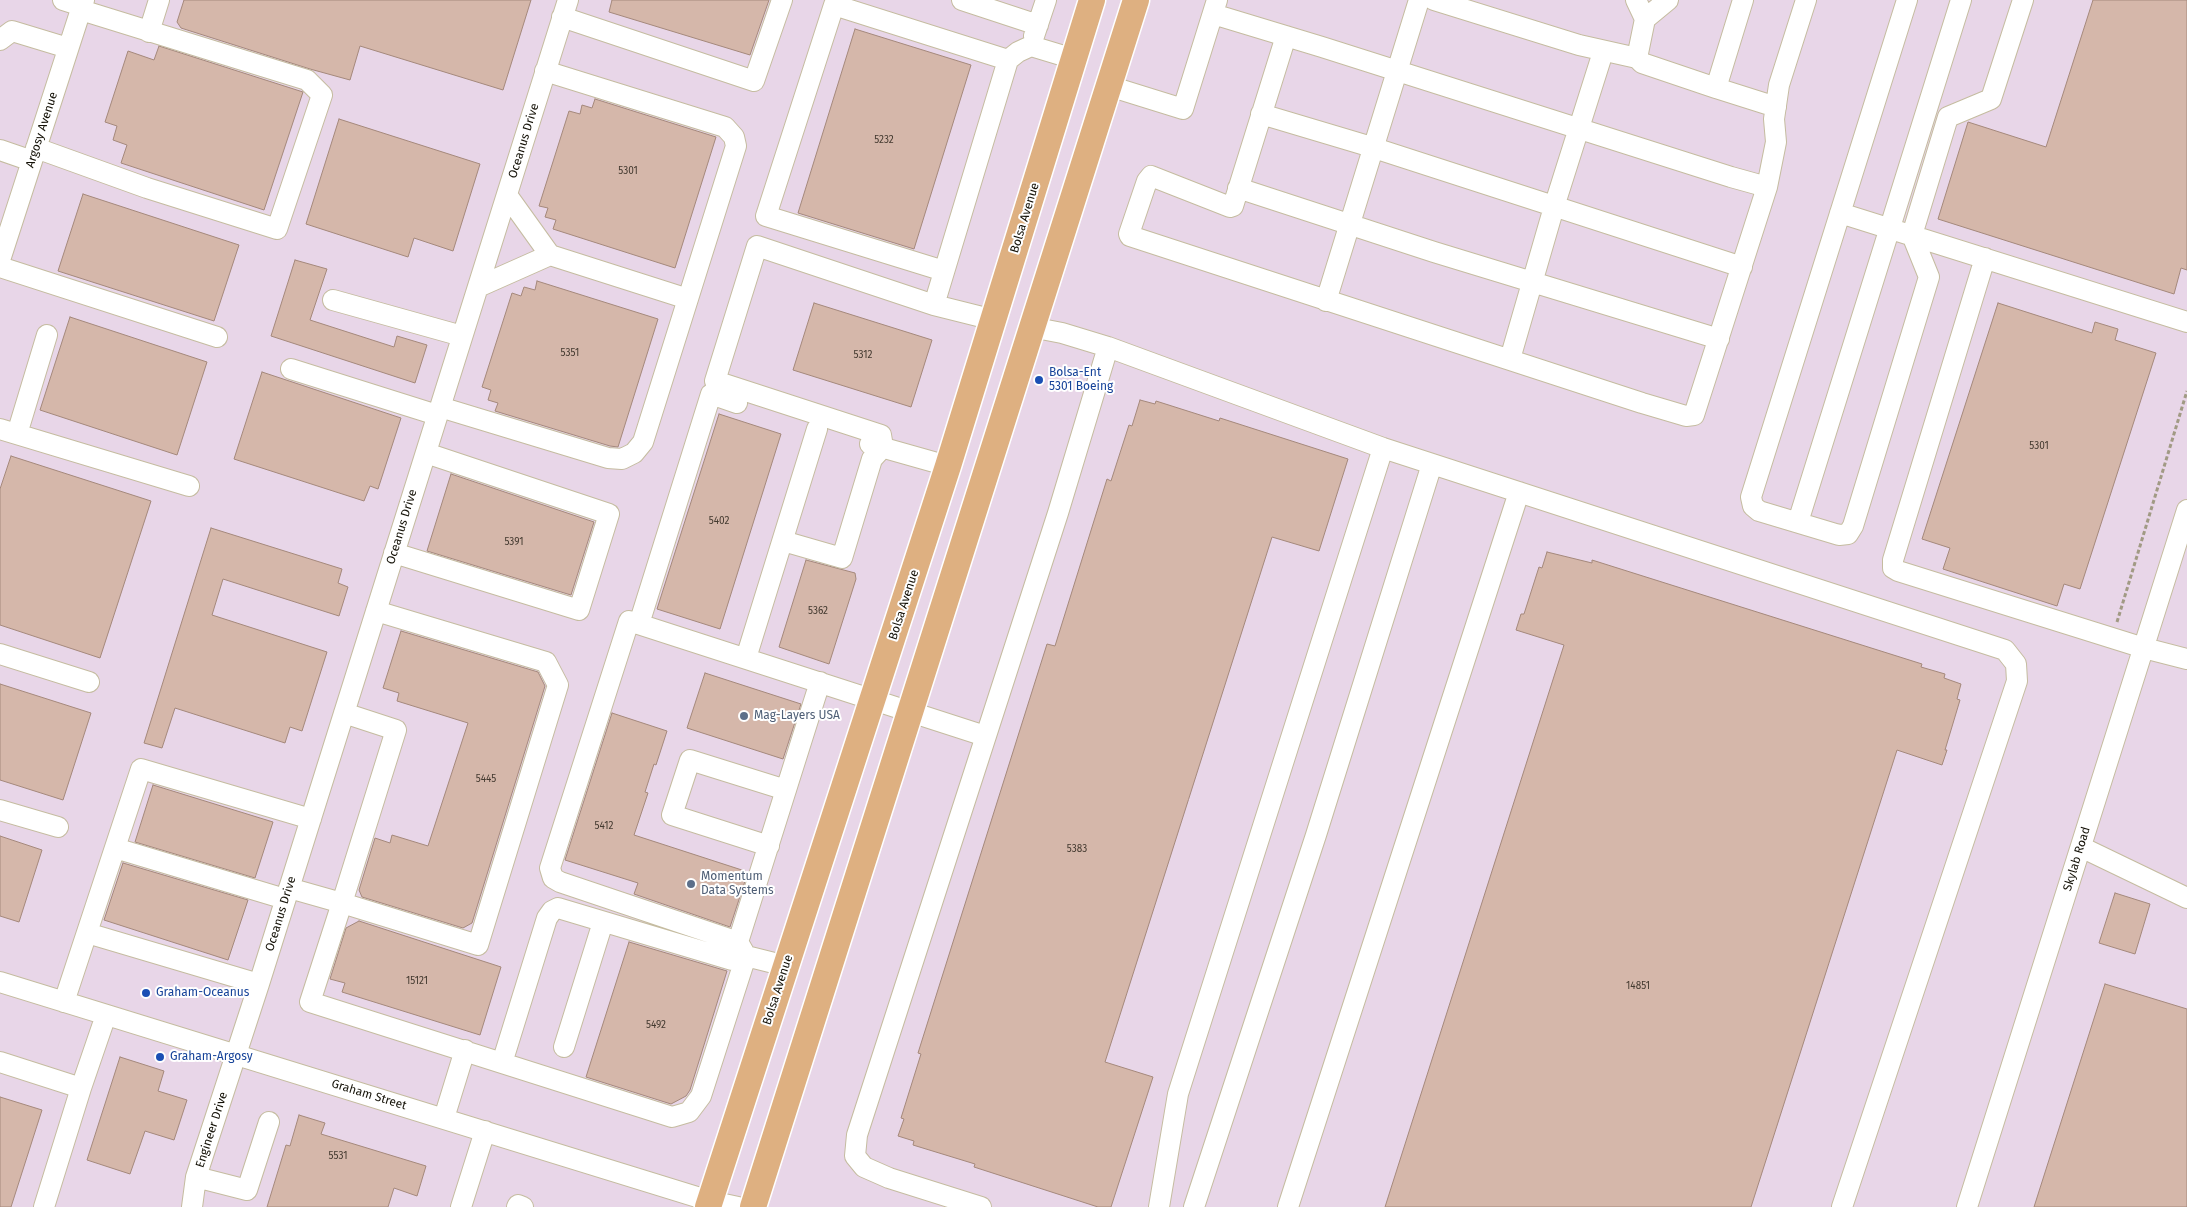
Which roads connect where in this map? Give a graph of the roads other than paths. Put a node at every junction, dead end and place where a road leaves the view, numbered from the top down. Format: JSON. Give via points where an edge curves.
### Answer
{"nodes":[{"id":1,"x":63,"y":0,"type":"edge"},
{"id":2,"x":159,"y":0,"type":"edge"},
{"id":3,"x":782,"y":0,"type":"edge"},
{"id":4,"x":962,"y":0,"type":"edge"},
{"id":5,"x":1046,"y":0,"type":"edge"},
{"id":6,"x":1092,"y":0,"type":"edge"},
{"id":7,"x":1136,"y":0,"type":"edge"},
{"id":8,"x":1419,"y":0,"type":"edge"},
{"id":9,"x":1434,"y":0,"type":"edge"},
{"id":10,"x":1636,"y":0,"type":"edge"},
{"id":11,"x":1668,"y":0,"type":"edge"},
{"id":12,"x":1743,"y":0,"type":"edge"},
{"id":13,"x":1806,"y":0,"type":"edge"},
{"id":14,"x":1907,"y":0,"type":"edge"},
{"id":15,"x":1961,"y":0,"type":"edge"},
{"id":16,"x":2023,"y":0,"type":"edge"},
{"id":17,"x":82,"y":5,"type":"edge"},
{"id":18,"x":1215,"y":7,"type":"edge"},
{"id":19,"x":565,"y":9,"type":"edge"},
{"id":20,"x":1645,"y":19,"type":"junction"},
{"id":21,"x":1038,"y":25,"type":"junction"},
{"id":22,"x":149,"y":32,"type":"junction"},
{"id":23,"x":1286,"y":36,"type":"junction"},
{"id":24,"x":0,"y":40,"type":"edge"},
{"id":25,"x":1031,"y":46,"type":"junction"},
{"id":26,"x":68,"y":48,"type":"junction"},
{"id":27,"x":1603,"y":52,"type":"junction"},
{"id":28,"x":1637,"y":58,"type":"junction"},
{"id":29,"x":1074,"y":59,"type":"junction"},
{"id":30,"x":1008,"y":60,"type":"junction"},
{"id":31,"x":545,"y":71,"type":"junction"},
{"id":32,"x":1398,"y":71,"type":"junction"},
{"id":33,"x":1109,"y":86,"type":"junction"},
{"id":34,"x":1716,"y":88,"type":"junction"},
{"id":35,"x":1776,"y":107,"type":"junction"},
{"id":36,"x":1261,"y":114,"type":"junction"},
{"id":37,"x":1578,"y":129,"type":"junction"},
{"id":38,"x":1373,"y":148,"type":"junction"},
{"id":39,"x":0,"y":150,"type":"edge"},
{"id":40,"x":34,"y":154,"type":"junction"},
{"id":41,"x":1767,"y":187,"type":"junction"},
{"id":42,"x":1238,"y":188,"type":"junction"},
{"id":43,"x":507,"y":195,"type":"junction"},
{"id":44,"x":1554,"y":207,"type":"junction"},
{"id":45,"x":1840,"y":213,"type":"junction"},
{"id":46,"x":1349,"y":225,"type":"junction"},
{"id":47,"x":1889,"y":228,"type":"junction"},
{"id":48,"x":1912,"y":235,"type":"junction"},
{"id":49,"x":550,"y":255,"type":"junction"},
{"id":50,"x":1985,"y":258,"type":"junction"},
{"id":51,"x":0,"y":260,"type":"edge"},
{"id":52,"x":1742,"y":266,"type":"junction"},
{"id":53,"x":0,"y":267,"type":"edge"},
{"id":54,"x":944,"y":270,"type":"junction"},
{"id":55,"x":1533,"y":282,"type":"junction"},
{"id":56,"x":478,"y":287,"type":"junction"},
{"id":57,"x":688,"y":299,"type":"junction"},
{"id":58,"x":333,"y":300,"type":"dead end"},
{"id":59,"x":1326,"y":301,"type":"junction"},
{"id":60,"x":934,"y":305,"type":"junction"},
{"id":61,"x":994,"y":320,"type":"junction"},
{"id":62,"x":2187,"y":322,"type":"edge"},
{"id":63,"x":1031,"y":327,"type":"junction"},
{"id":64,"x":47,"y":335,"type":"dead end"},
{"id":65,"x":462,"y":336,"type":"junction"},
{"id":66,"x":217,"y":337,"type":"dead end"},
{"id":67,"x":1719,"y":339,"type":"junction"},
{"id":68,"x":1108,"y":347,"type":"junction"},
{"id":69,"x":1510,"y":359,"type":"junction"},
{"id":70,"x":291,"y":369,"type":"dead end"},
{"id":71,"x":439,"y":411,"type":"junction"},
{"id":72,"x":817,"y":429,"type":"junction"},
{"id":73,"x":9,"y":432,"type":"edge"},
{"id":74,"x":883,"y":447,"type":"junction"},
{"id":75,"x":1383,"y":448,"type":"junction"},
{"id":76,"x":426,"y":453,"type":"junction"},
{"id":77,"x":1432,"y":464,"type":"junction"},
{"id":78,"x":948,"y":466,"type":"junction"},
{"id":79,"x":189,"y":486,"type":"dead end"},
{"id":80,"x":1519,"y":492,"type":"junction"},
{"id":81,"x":2187,"y":510,"type":"edge"},
{"id":82,"x":1798,"y":522,"type":"junction"},
{"id":83,"x":783,"y":541,"type":"junction"},
{"id":84,"x":394,"y":553,"type":"junction"},
{"id":85,"x":376,"y":611,"type":"junction"},
{"id":86,"x":639,"y":624,"type":"junction"},
{"id":87,"x":2144,"y":648,"type":"junction"},
{"id":88,"x":0,"y":654,"type":"edge"},
{"id":89,"x":746,"y":658,"type":"junction"},
{"id":90,"x":2187,"y":659,"type":"edge"},
{"id":91,"x":89,"y":682,"type":"dead end"},
{"id":92,"x":820,"y":682,"type":"junction"},
{"id":93,"x":874,"y":699,"type":"junction"},
{"id":94,"x":910,"y":710,"type":"junction"},
{"id":95,"x":344,"y":713,"type":"junction"},
{"id":96,"x":985,"y":736,"type":"junction"},
{"id":97,"x":786,"y":790,"type":"junction"},
{"id":98,"x":0,"y":810,"type":"edge"},
{"id":99,"x":311,"y":819,"type":"junction"},
{"id":100,"x":58,"y":827,"type":"dead end"},
{"id":101,"x":769,"y":846,"type":"junction"},
{"id":102,"x":2081,"y":847,"type":"junction"},
{"id":103,"x":115,"y":848,"type":"junction"},
{"id":104,"x":287,"y":893,"type":"junction"},
{"id":105,"x":2187,"y":898,"type":"edge"},
{"id":106,"x":342,"y":904,"type":"junction"},
{"id":107,"x":603,"y":922,"type":"junction"},
{"id":108,"x":87,"y":933,"type":"junction"},
{"id":109,"x":742,"y":949,"type":"junction"},
{"id":110,"x":786,"y":966,"type":"junction"},
{"id":111,"x":0,"y":982,"type":"edge"},
{"id":112,"x":259,"y":984,"type":"junction"},
{"id":113,"x":64,"y":1002,"type":"junction"},
{"id":114,"x":106,"y":1015,"type":"junction"},
{"id":115,"x":564,"y":1047,"type":"dead end"},
{"id":116,"x":465,"y":1050,"type":"junction"},
{"id":117,"x":236,"y":1055,"type":"junction"},
{"id":118,"x":0,"y":1062,"type":"edge"},
{"id":119,"x":502,"y":1064,"type":"junction"},
{"id":120,"x":81,"y":1088,"type":"junction"},
{"id":121,"x":444,"y":1118,"type":"junction"},
{"id":122,"x":269,"y":1122,"type":"dead end"},
{"id":123,"x":485,"y":1130,"type":"junction"},
{"id":124,"x":196,"y":1177,"type":"junction"},
{"id":125,"x":938,"y":1201,"type":"edge"},
{"id":126,"x":709,"y":1204,"type":"edge"},
{"id":127,"x":44,"y":1207,"type":"edge"},
{"id":128,"x":192,"y":1207,"type":"edge"},
{"id":129,"x":461,"y":1207,"type":"edge"},
{"id":130,"x":517,"y":1207,"type":"edge"},
{"id":131,"x":523,"y":1207,"type":"edge"},
{"id":132,"x":738,"y":1207,"type":"edge"},
{"id":133,"x":753,"y":1207,"type":"edge"},
{"id":134,"x":981,"y":1207,"type":"edge"},
{"id":135,"x":1159,"y":1207,"type":"edge"},
{"id":136,"x":1194,"y":1207,"type":"edge"},
{"id":137,"x":1288,"y":1207,"type":"edge"},
{"id":138,"x":1842,"y":1207,"type":"edge"},
{"id":139,"x":1967,"y":1207,"type":"edge"}],
"edges":[{"from":1,"to":17,"type":"street"},
{"from":2,"to":22,"type":"street"},
{"from":3,"to":19,"type":"street","via":[[754,81]]},
{"from":4,"to":21,"type":"street"},
{"from":5,"to":21,"type":"street"},
{"from":6,"to":29,"type":"main road","name":"Bolsa Avenue"},
{"from":7,"to":33,"type":"main road"},
{"from":8,"to":32,"type":"street"},
{"from":9,"to":27,"type":"street"},
{"from":10,"to":20,"type":"street"},
{"from":11,"to":20,"type":"street"},
{"from":12,"to":34,"type":"street"},
{"from":13,"to":35,"type":"street"},
{"from":14,"to":45,"type":"street"},
{"from":15,"to":47,"type":"street"},
{"from":16,"to":48,"type":"street","via":[[1991,99],[1948,117]]},
{"from":17,"to":22,"type":"street"},
{"from":17,"to":26,"type":"street","name":"Argosy Avenue"},
{"from":18,"to":23,"type":"street"},
{"from":18,"to":33,"type":"street","via":[[1183,109]]},
{"from":19,"to":31,"type":"street","name":"Oceanus Drive"},
{"from":20,"to":28,"type":"street"},
{"from":21,"to":25,"type":"street"},
{"from":22,"to":40,"type":"street","via":[[308,80],[322,95],[277,230]]},
{"from":23,"to":32,"type":"street"},
{"from":23,"to":36,"type":"street"},
{"from":24,"to":26,"type":"street","via":[[12,31]]},
{"from":25,"to":29,"type":"street"},
{"from":25,"to":30,"type":"street"},
{"from":26,"to":40,"type":"street","name":"Argosy Avenue"},
{"from":27,"to":28,"type":"street"},
{"from":27,"to":37,"type":"street"},
{"from":28,"to":34,"type":"street","via":[[1642,63]]},
{"from":29,"to":61,"type":"main road","name":"Bolsa Avenue"},
{"from":30,"to":54,"type":"street"},
{"from":30,"to":54,"type":"street","via":[[834,5],[766,216]]},
{"from":31,"to":43,"type":"street","name":"Oceanus Drive"},
{"from":31,"to":57,"type":"street","via":[[725,127],[734,137],[736,146]]},
{"from":32,"to":37,"type":"street"},
{"from":32,"to":38,"type":"street"},
{"from":33,"to":63,"type":"main road"},
{"from":34,"to":35,"type":"street"},
{"from":35,"to":41,"type":"street","via":[[1776,142]]},
{"from":36,"to":38,"type":"street"},
{"from":36,"to":42,"type":"street"},
{"from":37,"to":41,"type":"street"},
{"from":37,"to":44,"type":"street"},
{"from":38,"to":44,"type":"street"},
{"from":38,"to":46,"type":"street"},
{"from":39,"to":40,"type":"street"},
{"from":40,"to":51,"type":"street","name":"Argosy Avenue"},
{"from":41,"to":52,"type":"street"},
{"from":42,"to":46,"type":"street"},
{"from":42,"to":59,"type":"street","via":[[1230,207],[1151,176],[1129,234],[1134,239]]},
{"from":43,"to":49,"type":"street"},
{"from":43,"to":56,"type":"street","name":"Oceanus Drive"},
{"from":44,"to":52,"type":"street"},
{"from":44,"to":55,"type":"street"},
{"from":45,"to":47,"type":"street"},
{"from":45,"to":82,"type":"street","via":[[1751,497],[1752,506],[1759,511]]},
{"from":46,"to":55,"type":"street"},
{"from":46,"to":59,"type":"street"},
{"from":47,"to":48,"type":"street"},
{"from":47,"to":82,"type":"street"},
{"from":48,"to":50,"type":"street"},
{"from":48,"to":82,"type":"street","via":[[1928,277],[1854,526],[1848,534],[1840,536]]},
{"from":49,"to":56,"type":"street"},
{"from":49,"to":57,"type":"street"},
{"from":50,"to":62,"type":"street"},
{"from":50,"to":87,"type":"street","via":[[1893,568]]},
{"from":52,"to":67,"type":"street"},
{"from":53,"to":66,"type":"street"},
{"from":54,"to":60,"type":"street"},
{"from":55,"to":67,"type":"street"},
{"from":55,"to":69,"type":"street"},
{"from":56,"to":65,"type":"street","name":"Oceanus Drive"},
{"from":57,"to":71,"type":"street","via":[[644,442],[634,453],[622,459],[608,458]]},
{"from":58,"to":65,"type":"street"},
{"from":59,"to":69,"type":"street"},
{"from":60,"to":61,"type":"street"},
{"from":60,"to":74,"type":"street","via":[[757,246],[715,381],[881,435]]},
{"from":61,"to":63,"type":"main road"},
{"from":61,"to":78,"type":"main road","name":"Bolsa Avenue"},
{"from":63,"to":68,"type":"street","via":[[1062,332]]},
{"from":63,"to":94,"type":"main road"},
{"from":64,"to":73,"type":"street"},
{"from":65,"to":71,"type":"street","name":"Oceanus Drive"},
{"from":67,"to":69,"type":"street","via":[[1692,416],[1642,403]]},
{"from":68,"to":75,"type":"street"},
{"from":68,"to":96,"type":"street"},
{"from":70,"to":71,"type":"street"},
{"from":71,"to":76,"type":"street","name":"Oceanus Drive"},
{"from":72,"to":74,"type":"street"},
{"from":72,"to":83,"type":"street"},
{"from":72,"to":86,"type":"street","via":[[711,394]]},
{"from":73,"to":79,"type":"street"},
{"from":74,"to":78,"type":"street"},
{"from":74,"to":83,"type":"street","via":[[872,459],[842,558]]},
{"from":75,"to":77,"type":"street"},
{"from":75,"to":135,"type":"street","via":[[1178,1094]]},
{"from":76,"to":84,"type":"street","name":"Oceanus Drive"},
{"from":76,"to":84,"type":"street","via":[[610,514],[582,602],[579,610]]},
{"from":77,"to":80,"type":"street"},
{"from":77,"to":136,"type":"street","via":[[1316,835]]},
{"from":78,"to":93,"type":"main road","name":"Bolsa Avenue"},
{"from":80,"to":137,"type":"street"},
{"from":80,"to":138,"type":"street","via":[[2005,650],[2016,664],[2017,681]]},
{"from":81,"to":87,"type":"street","name":"Skylab Road"},
{"from":83,"to":89,"type":"street"},
{"from":84,"to":85,"type":"street","name":"Oceanus Drive"},
{"from":85,"to":95,"type":"street","name":"Oceanus Drive"},
{"from":85,"to":106,"type":"street","via":[[546,662],[558,685],[478,946]]},
{"from":86,"to":89,"type":"street"},
{"from":86,"to":109,"type":"street","via":[[630,621],[550,868],[553,878]]},
{"from":87,"to":90,"type":"street"},
{"from":87,"to":102,"type":"street","name":"Skylab Road"},
{"from":88,"to":91,"type":"street"},
{"from":89,"to":92,"type":"street"},
{"from":92,"to":93,"type":"street"},
{"from":92,"to":97,"type":"street"},
{"from":93,"to":94,"type":"street"},
{"from":93,"to":110,"type":"main road","name":"Bolsa Avenue"},
{"from":94,"to":96,"type":"street"},
{"from":94,"to":133,"type":"main road"},
{"from":95,"to":99,"type":"street","name":"Oceanus Drive"},
{"from":95,"to":106,"type":"street","via":[[396,730]]},
{"from":96,"to":125,"type":"street","via":[[857,1135],[855,1156],[864,1167]]},
{"from":97,"to":101,"type":"street"},
{"from":97,"to":101,"type":"street","via":[[690,760],[672,815]]},
{"from":98,"to":100,"type":"street"},
{"from":99,"to":103,"type":"street","via":[[142,769]]},
{"from":99,"to":104,"type":"street","name":"Oceanus Drive"},
{"from":101,"to":109,"type":"street"},
{"from":102,"to":105,"type":"street"},
{"from":102,"to":139,"type":"street","name":"Skylab Road"},
{"from":103,"to":104,"type":"street"},
{"from":103,"to":108,"type":"street"},
{"from":104,"to":106,"type":"street"},
{"from":104,"to":112,"type":"street","name":"Oceanus Drive"},
{"from":106,"to":116,"type":"street","via":[[310,1002]]},
{"from":107,"to":109,"type":"street","via":[[732,960]]},
{"from":107,"to":115,"type":"street"},
{"from":107,"to":119,"type":"street","via":[[558,908],[552,910]]},
{"from":108,"to":112,"type":"street"},
{"from":108,"to":113,"type":"street"},
{"from":109,"to":110,"type":"street"},
{"from":109,"to":119,"type":"street","via":[[701,1096],[689,1112],[672,1117]]},
{"from":110,"to":126,"type":"main road","name":"Bolsa Avenue"},
{"from":111,"to":113,"type":"street","name":"Graham Street"},
{"from":112,"to":117,"type":"street","name":"Oceanus Drive"},
{"from":113,"to":114,"type":"street","name":"Graham Street"},
{"from":114,"to":117,"type":"street","name":"Graham Street"},
{"from":114,"to":120,"type":"street"},
{"from":116,"to":119,"type":"street"},
{"from":116,"to":121,"type":"street"},
{"from":117,"to":121,"type":"street","name":"Graham Street"},
{"from":117,"to":124,"type":"street","name":"Engineer Drive"},
{"from":118,"to":120,"type":"street"},
{"from":120,"to":127,"type":"street"},
{"from":121,"to":123,"type":"street","name":"Graham Street"},
{"from":122,"to":124,"type":"street","via":[[247,1190]]},
{"from":123,"to":126,"type":"street","name":"Graham Street"},
{"from":123,"to":129,"type":"street"},
{"from":124,"to":128,"type":"street","name":"Engineer Drive"},
{"from":125,"to":134,"type":"street"},
{"from":126,"to":132,"type":"street","name":"Graham Street"},
{"from":130,"to":131,"type":"street"}]}
